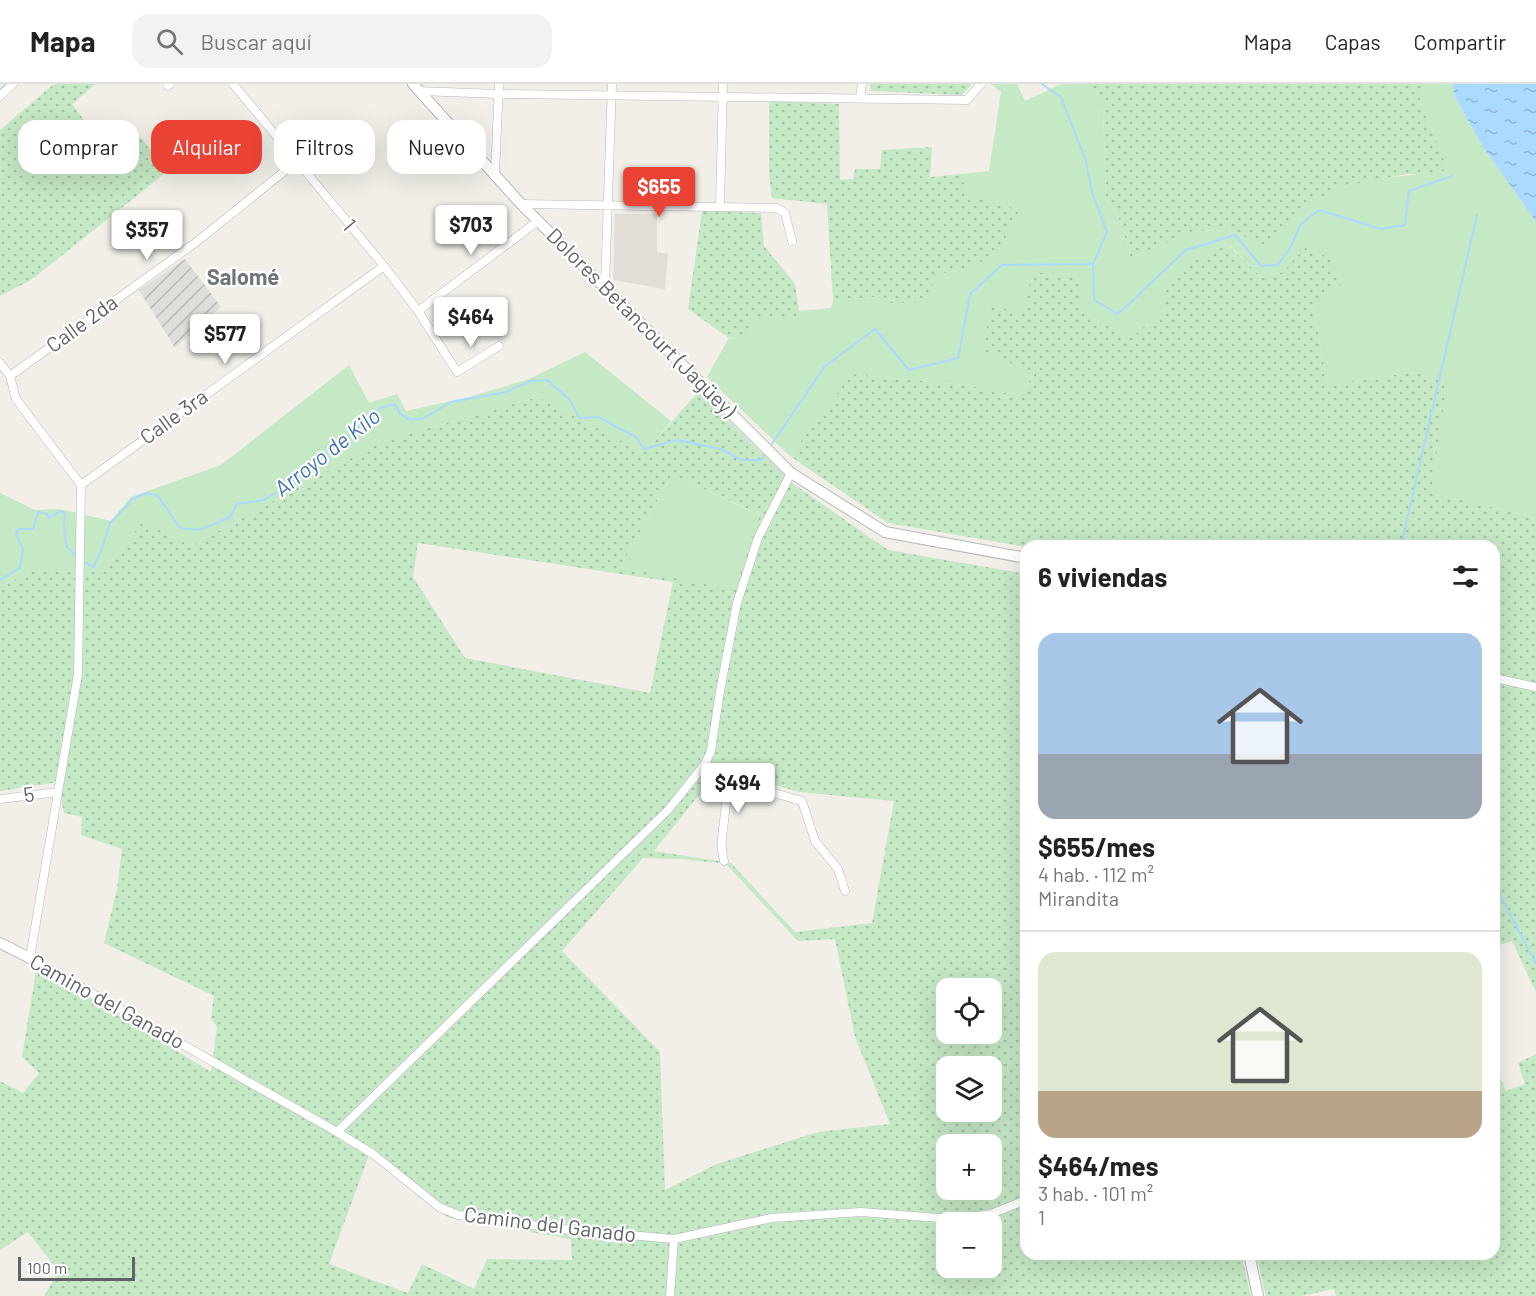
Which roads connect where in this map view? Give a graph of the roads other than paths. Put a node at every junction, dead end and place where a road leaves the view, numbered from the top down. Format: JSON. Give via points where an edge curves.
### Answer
{"nodes":[{"id":1,"x":13,"y":84,"type":"edge"},
{"id":2,"x":233,"y":84,"type":"edge"},
{"id":3,"x":499,"y":84,"type":"edge"},
{"id":4,"x":612,"y":84,"type":"edge"},
{"id":5,"x":723,"y":84,"type":"edge"},
{"id":6,"x":862,"y":84,"type":"edge"},
{"id":7,"x":981,"y":84,"type":"edge"},
{"id":8,"x":416,"y":87,"type":"edge"},
{"id":9,"x":499,"y":94,"type":"junction"},
{"id":10,"x":0,"y":96,"type":"edge"},
{"id":11,"x":611,"y":96,"type":"junction"},
{"id":12,"x":722,"y":96,"type":"junction"},
{"id":13,"x":860,"y":98,"type":"junction"},
{"id":14,"x":274,"y":135,"type":"edge"},
{"id":15,"x":281,"y":174,"type":"edge"},
{"id":16,"x":306,"y":174,"type":"edge"},
{"id":17,"x":495,"y":174,"type":"junction"},
{"id":18,"x":521,"y":204,"type":"junction"},
{"id":19,"x":608,"y":205,"type":"junction"},
{"id":20,"x":720,"y":206,"type":"junction"},
{"id":21,"x":538,"y":221,"type":"junction"},
{"id":22,"x":792,"y":241,"type":"dead end"},
{"id":23,"x":384,"y":266,"type":"junction"},
{"id":24,"x":605,"y":285,"type":"junction"},
{"id":25,"x":418,"y":311,"type":"junction"},
{"id":26,"x":499,"y":346,"type":"dead end"},
{"id":27,"x":0,"y":363,"type":"edge"},
{"id":28,"x":10,"y":376,"type":"junction"},
{"id":29,"x":791,"y":473,"type":"junction"},
{"id":30,"x":81,"y":484,"type":"junction"},
{"id":31,"x":1020,"y":557,"type":"edge"},
{"id":32,"x":1500,"y":679,"type":"edge"},
{"id":33,"x":1536,"y":687,"type":"edge"},
{"id":34,"x":705,"y":764,"type":"junction"},
{"id":35,"x":722,"y":778,"type":"junction"},
{"id":36,"x":58,"y":792,"type":"junction"},
{"id":37,"x":0,"y":799,"type":"edge"},
{"id":38,"x":724,"y":861,"type":"dead end"},
{"id":39,"x":845,"y":891,"type":"dead end"},
{"id":40,"x":0,"y":943,"type":"edge"},
{"id":41,"x":30,"y":958,"type":"junction"},
{"id":42,"x":337,"y":1132,"type":"junction"},
{"id":43,"x":1020,"y":1202,"type":"edge"},
{"id":44,"x":674,"y":1239,"type":"junction"},
{"id":45,"x":1250,"y":1260,"type":"edge"},
{"id":46,"x":670,"y":1296,"type":"edge"},
{"id":47,"x":1258,"y":1296,"type":"edge"}],
"edges":[{"from":1,"to":10,"type":"street"},
{"from":2,"to":14,"type":"street","name":"1"},
{"from":3,"to":9,"type":"street"},
{"from":4,"to":11,"type":"street"},
{"from":5,"to":12,"type":"street"},
{"from":6,"to":13,"type":"street"},
{"from":7,"to":13,"type":"street","via":[[967,100]]},
{"from":8,"to":9,"type":"street"},
{"from":8,"to":17,"type":"street","name":"Dolores Betancourt (Jagüey)"},
{"from":9,"to":11,"type":"street"},
{"from":9,"to":17,"type":"street"},
{"from":11,"to":12,"type":"street"},
{"from":11,"to":19,"type":"street"},
{"from":12,"to":13,"type":"street"},
{"from":12,"to":20,"type":"street"},
{"from":15,"to":28,"type":"street","name":"Calle 2da","via":[[195,243]]},
{"from":16,"to":23,"type":"street","name":"1"},
{"from":17,"to":18,"type":"street","name":"Dolores Betancourt (Jagüey)"},
{"from":18,"to":19,"type":"street"},
{"from":18,"to":21,"type":"street","name":"Dolores Betancourt (Jagüey)"},
{"from":19,"to":20,"type":"street"},
{"from":19,"to":24,"type":"street"},
{"from":20,"to":22,"type":"street","via":[[777,208],[786,213]]},
{"from":21,"to":24,"type":"street","name":"Dolores Betancourt (Jagüey)"},
{"from":21,"to":25,"type":"street"},
{"from":23,"to":25,"type":"street","name":"1"},
{"from":23,"to":30,"type":"street","name":"Calle 3ra"},
{"from":24,"to":29,"type":"street","name":"Dolores Betancourt (Jagüey)"},
{"from":25,"to":26,"type":"street","name":"1","via":[[457,372]]},
{"from":27,"to":28,"type":"street"},
{"from":28,"to":30,"type":"street","via":[[16,399]]},
{"from":29,"to":31,"type":"street","name":"Dolores Betancourt (Jagüey)","via":[[885,532]]},
{"from":29,"to":34,"type":"street","via":[[758,538],[736,603],[711,751]]},
{"from":30,"to":36,"type":"street","via":[[78,674]]},
{"from":32,"to":33,"type":"street"},
{"from":34,"to":35,"type":"street"},
{"from":34,"to":42,"type":"street","via":[[668,810]]},
{"from":35,"to":38,"type":"street","via":[[726,794]]},
{"from":35,"to":39,"type":"street","via":[[802,801],[815,841],[838,869]]},
{"from":36,"to":37,"type":"street","name":"5"},
{"from":36,"to":41,"type":"street"},
{"from":40,"to":41,"type":"street","name":"Camino del Ganado"},
{"from":41,"to":42,"type":"street","name":"Camino del Ganado"},
{"from":42,"to":44,"type":"street","name":"Camino del Ganado","via":[[373,1154],[438,1207],[458,1215]]},
{"from":43,"to":44,"type":"street","name":"Camino del Ganado","via":[[991,1214],[952,1220],[861,1212],[772,1218]]},
{"from":44,"to":46,"type":"street"},
{"from":45,"to":47,"type":"street"}]}
